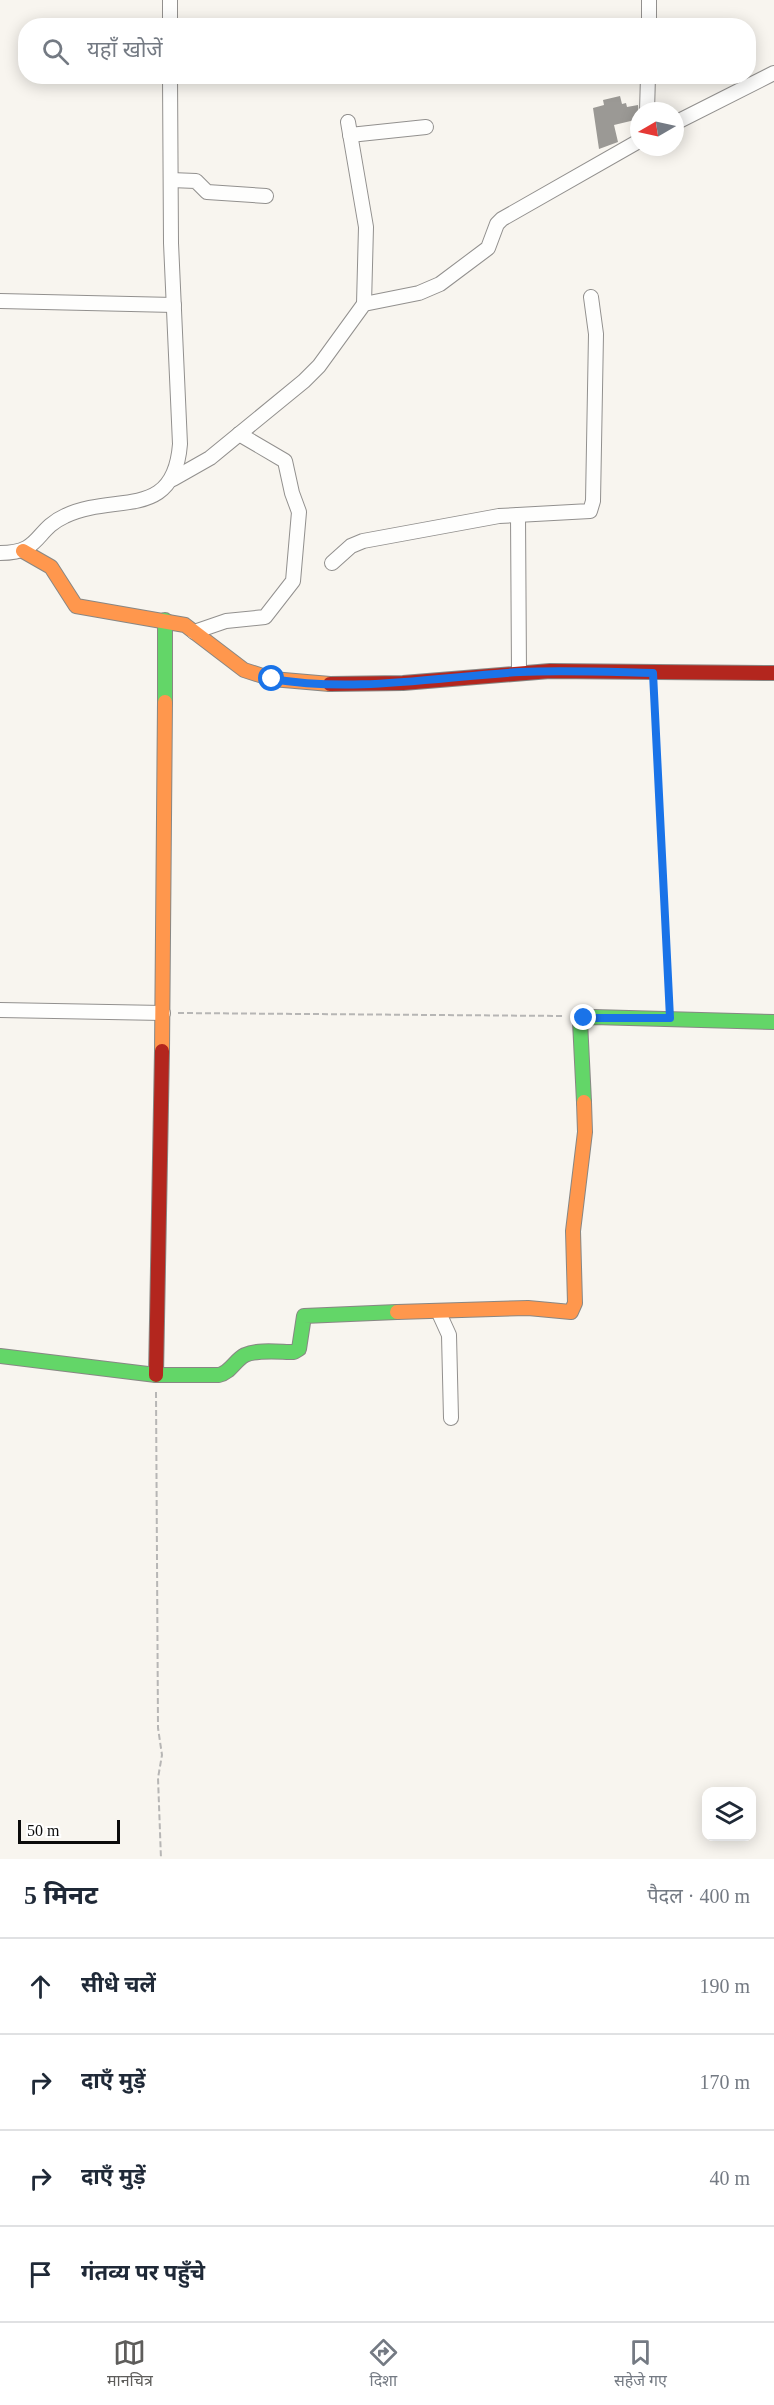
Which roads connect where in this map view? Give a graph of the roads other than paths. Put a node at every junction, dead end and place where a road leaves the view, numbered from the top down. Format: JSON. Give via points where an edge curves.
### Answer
{"nodes":[{"id":1,"x":170,"y":0,"type":"edge"},
{"id":2,"x":649,"y":0,"type":"edge"},
{"id":3,"x":170,"y":18,"type":"edge"},
{"id":4,"x":649,"y":18,"type":"edge"},
{"id":5,"x":774,"y":73,"type":"edge"},
{"id":6,"x":756,"y":82,"type":"edge"},
{"id":7,"x":170,"y":84,"type":"edge"},
{"id":8,"x":648,"y":84,"type":"edge"},
{"id":9,"x":752,"y":84,"type":"edge"},
{"id":10,"x":647,"y":102,"type":"edge"},
{"id":11,"x":684,"y":118,"type":"edge"},
{"id":12,"x":426,"y":127,"type":"dead end"},
{"id":13,"x":630,"y":146,"type":"edge"},
{"id":14,"x":171,"y":180,"type":"junction"},
{"id":15,"x":266,"y":196,"type":"dead end"},
{"id":16,"x":591,"y":297,"type":"dead end"},
{"id":17,"x":0,"y":301,"type":"edge"},
{"id":18,"x":364,"y":304,"type":"junction"},
{"id":19,"x":174,"y":305,"type":"junction"},
{"id":20,"x":239,"y":434,"type":"junction"},
{"id":21,"x":172,"y":479,"type":"junction"},
{"id":22,"x":518,"y":515,"type":"junction"},
{"id":23,"x":23,"y":551,"type":"junction"},
{"id":24,"x":0,"y":553,"type":"edge"},
{"id":25,"x":332,"y":563,"type":"dead end"},
{"id":26,"x":165,"y":620,"type":"junction"},
{"id":27,"x":194,"y":632,"type":"junction"},
{"id":28,"x":519,"y":672,"type":"junction"},
{"id":29,"x":774,"y":673,"type":"edge"},
{"id":30,"x":0,"y":1010,"type":"edge"},
{"id":31,"x":163,"y":1013,"type":"junction"},
{"id":32,"x":774,"y":1022,"type":"edge"},
{"id":33,"x":439,"y":1312,"type":"junction"},
{"id":34,"x":0,"y":1356,"type":"edge"},
{"id":35,"x":156,"y":1375,"type":"junction"},
{"id":36,"x":451,"y":1418,"type":"dead end"}],
"edges":[{"from":1,"to":3,"type":"street"},
{"from":2,"to":4,"type":"street"},
{"from":5,"to":6,"type":"street"},
{"from":7,"to":14,"type":"street"},
{"from":8,"to":10,"type":"street"},
{"from":9,"to":11,"type":"street"},
{"from":12,"to":18,"type":"street","via":[[349,128],[366,227]]},
{"from":13,"to":18,"type":"street","via":[[502,219],[488,248],[440,284],[419,293]]},
{"from":14,"to":15,"type":"street","via":[[196,181],[207,192]]},
{"from":14,"to":19,"type":"street"},
{"from":16,"to":22,"type":"street","via":[[596,334],[593,507],[585,513]]},
{"from":17,"to":19,"type":"street"},
{"from":18,"to":20,"type":"street","via":[[311,374]]},
{"from":19,"to":21,"type":"street","via":[[180,444]]},
{"from":20,"to":21,"type":"street","via":[[200,465]]},
{"from":20,"to":27,"type":"street","via":[[280,456],[287,466],[300,521],[293,581],[265,617],[226,621]]},
{"from":21,"to":23,"type":"street","via":[[148,498],[79,510],[62,517]]},
{"from":22,"to":25,"type":"street","via":[[363,541]]},
{"from":22,"to":28,"type":"street"},
{"from":23,"to":24,"type":"street"},
{"from":23,"to":26,"type":"street","via":[[51,567],[76,606]]},
{"from":26,"to":27,"type":"street","via":[[185,625]]},
{"from":26,"to":31,"type":"street"},
{"from":27,"to":28,"type":"street","via":[[244,670],[298,683],[392,684]]},
{"from":28,"to":29,"type":"street"},
{"from":30,"to":31,"type":"street"},
{"from":31,"to":35,"type":"street"},
{"from":32,"to":33,"type":"street","via":[[593,1017],[580,1021],[585,1132],[574,1219],[574,1309]]},
{"from":33,"to":35,"type":"street","via":[[304,1316],[299,1349],[294,1352],[249,1353],[225,1374]]},
{"from":33,"to":36,"type":"street","via":[[449,1335]]},
{"from":34,"to":35,"type":"street"}]}
